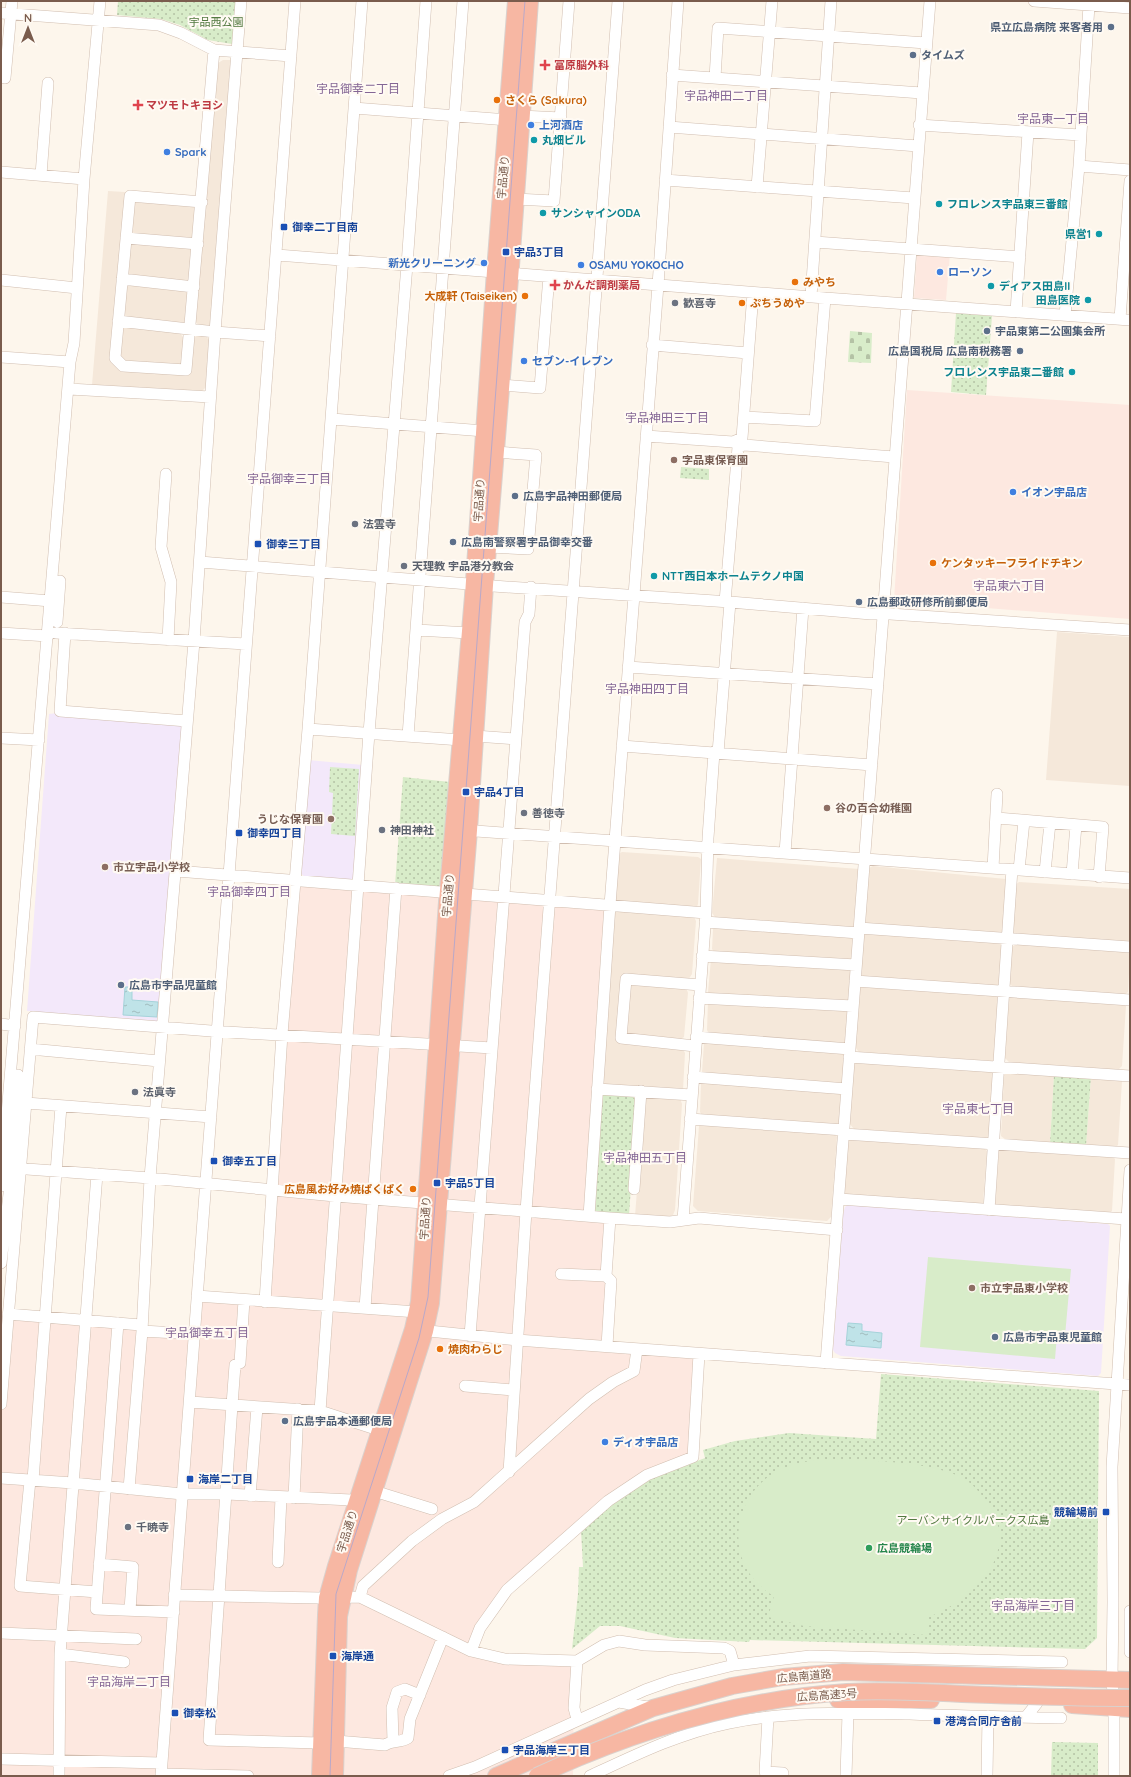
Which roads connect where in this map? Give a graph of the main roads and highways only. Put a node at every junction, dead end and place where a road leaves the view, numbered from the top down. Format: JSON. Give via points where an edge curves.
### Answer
{"nodes":[{"id":1,"x":516,"y":1,"type":"edge"},
{"id":2,"x":530,"y":1,"type":"edge"},
{"id":3,"x":514,"y":118,"type":"junction"},
{"id":4,"x":479,"y":584,"type":"junction"},
{"id":5,"x":468,"y":738,"type":"junction"},
{"id":6,"x":462,"y":830,"type":"junction"},
{"id":7,"x":445,"y":1047,"type":"junction"},
{"id":8,"x":433,"y":1204,"type":"junction"},
{"id":9,"x":419,"y":1330,"type":"junction"},
{"id":10,"x":386,"y":1432,"type":"junction"},
{"id":11,"x":335,"y":1598,"type":"junction"},
{"id":12,"x":1130,"y":1680,"type":"edge"},
{"id":13,"x":1130,"y":1698,"type":"edge"},
{"id":14,"x":1130,"y":1709,"type":"edge"},
{"id":15,"x":320,"y":1776,"type":"edge"},
{"id":16,"x":335,"y":1776,"type":"edge"},
{"id":17,"x":496,"y":1776,"type":"edge"},
{"id":18,"x":537,"y":1776,"type":"edge"},
{"id":19,"x":553,"y":1776,"type":"edge"}],
"edges":[{"from":1,"to":3,"type":"highway","name":"宇品通り"},
{"from":2,"to":3,"type":"highway","name":"宇品通り"},
{"from":3,"to":4,"type":"highway","name":"宇品通り","via":[[495,271],[484,431]]},
{"from":3,"to":4,"type":"highway","name":"宇品通り","via":[[516,198],[511,273],[488,547]]},
{"from":4,"to":5,"type":"highway","name":"宇品通り"},
{"from":4,"to":5,"type":"highway","name":"宇品通り","via":[[469,633]]},
{"from":5,"to":6,"type":"highway","name":"宇品通り"},
{"from":6,"to":7,"type":"highway","name":"宇品通り","via":[[464,894]]},
{"from":6,"to":7,"type":"highway","name":"宇品通り","via":[[448,892]]},
{"from":7,"to":8,"type":"highway","name":"宇品通り"},
{"from":8,"to":9,"type":"highway","name":"宇品通り","via":[[417,1312]]},
{"from":8,"to":9,"type":"highway","name":"宇品通り","via":[[431,1303]]},
{"from":9,"to":10,"type":"highway","name":"宇品通り"},
{"from":10,"to":11,"type":"highway","name":"宇品通り","via":[[374,1491],[348,1570]]},
{"from":10,"to":11,"type":"highway","name":"宇品通り","via":[[356,1502]]},
{"from":11,"to":15,"type":"highway","name":"宇品通り","via":[[320,1743]]},
{"from":11,"to":16,"type":"highway","name":"宇品通り","via":[[339,1616]]},
{"from":12,"to":17,"type":"highway","name":"広島南道路","via":[[843,1672],[791,1676],[732,1686],[653,1708]]},
{"from":13,"to":18,"type":"highway","name":"広島高速3号","bridge":true,"via":[[905,1692],[848,1692],[796,1697],[695,1717],[645,1733]]},
{"from":14,"to":19,"type":"highway","via":[[1088,1705],[911,1700],[848,1700],[767,1706],[674,1726]]}]}
